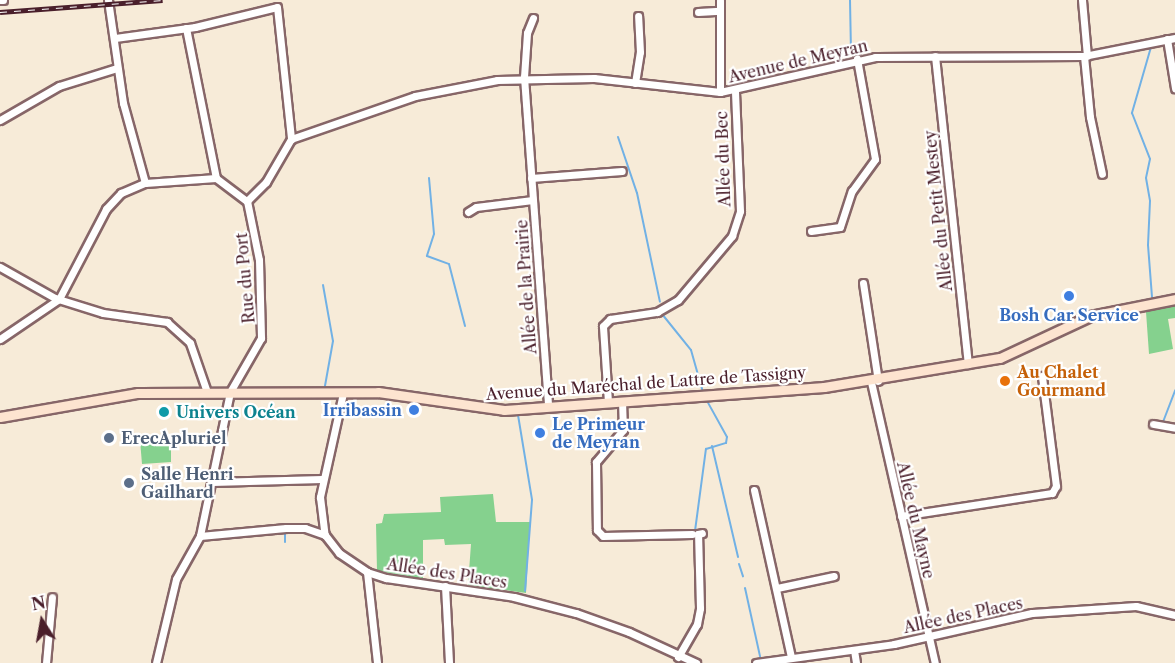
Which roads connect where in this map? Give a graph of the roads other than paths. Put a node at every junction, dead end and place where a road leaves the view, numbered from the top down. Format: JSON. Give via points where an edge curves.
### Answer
{"nodes":[{"id":1,"x":108,"y":0,"type":"edge"},
{"id":2,"x":720,"y":0,"type":"edge"},
{"id":3,"x":1082,"y":0,"type":"edge"},
{"id":4,"x":720,"y":11,"type":"junction"},
{"id":5,"x":698,"y":12,"type":"dead end"},
{"id":6,"x":638,"y":16,"type":"dead end"},
{"id":7,"x":533,"y":18,"type":"dead end"},
{"id":8,"x":186,"y":28,"type":"junction"},
{"id":9,"x":115,"y":38,"type":"junction"},
{"id":10,"x":1171,"y":38,"type":"edge"},
{"id":11,"x":935,"y":56,"type":"junction"},
{"id":12,"x":1086,"y":56,"type":"junction"},
{"id":13,"x":857,"y":59,"type":"junction"},
{"id":14,"x":117,"y":68,"type":"junction"},
{"id":15,"x":524,"y":77,"type":"junction"},
{"id":16,"x":635,"y":83,"type":"junction"},
{"id":17,"x":1175,"y":88,"type":"edge"},
{"id":18,"x":735,"y":90,"type":"junction"},
{"id":19,"x":720,"y":92,"type":"junction"},
{"id":20,"x":0,"y":120,"type":"edge"},
{"id":21,"x":291,"y":139,"type":"junction"},
{"id":22,"x":622,"y":171,"type":"dead end"},
{"id":23,"x":1102,"y":174,"type":"dead end"},
{"id":24,"x":216,"y":178,"type":"junction"},
{"id":25,"x":531,"y":178,"type":"junction"},
{"id":26,"x":145,"y":183,"type":"junction"},
{"id":27,"x":533,"y":200,"type":"junction"},
{"id":28,"x":247,"y":201,"type":"junction"},
{"id":29,"x":468,"y":212,"type":"dead end"},
{"id":30,"x":812,"y":231,"type":"dead end"},
{"id":31,"x":0,"y":267,"type":"edge"},
{"id":32,"x":863,"y":283,"type":"dead end"},
{"id":33,"x":59,"y":299,"type":"junction"},
{"id":34,"x":1175,"y":299,"type":"edge"},
{"id":35,"x":0,"y":339,"type":"edge"},
{"id":36,"x":968,"y":364,"type":"junction"},
{"id":37,"x":1042,"y":376,"type":"dead end"},
{"id":38,"x":874,"y":381,"type":"junction"},
{"id":39,"x":207,"y":392,"type":"junction"},
{"id":40,"x":230,"y":392,"type":"junction"},
{"id":41,"x":343,"y":393,"type":"junction"},
{"id":42,"x":622,"y":401,"type":"junction"},
{"id":43,"x":608,"y":402,"type":"junction"},
{"id":44,"x":548,"y":407,"type":"junction"},
{"id":45,"x":0,"y":417,"type":"edge"},
{"id":46,"x":1159,"y":426,"type":"dead end"},
{"id":47,"x":1175,"y":428,"type":"edge"},
{"id":48,"x":322,"y":479,"type":"junction"},
{"id":49,"x":212,"y":482,"type":"junction"},
{"id":50,"x":754,"y":490,"type":"dead end"},
{"id":51,"x":901,"y":516,"type":"junction"},
{"id":52,"x":702,"y":533,"type":"dead end"},
{"id":53,"x":692,"y":534,"type":"dead end"},
{"id":54,"x":200,"y":536,"type":"junction"},
{"id":55,"x":325,"y":536,"type":"junction"},
{"id":56,"x":368,"y":572,"type":"junction"},
{"id":57,"x":834,"y":576,"type":"dead end"},
{"id":58,"x":445,"y":586,"type":"junction"},
{"id":59,"x":777,"y":588,"type":"junction"},
{"id":60,"x":52,"y":597,"type":"dead end"},
{"id":61,"x":1175,"y":615,"type":"edge"},
{"id":62,"x":928,"y":634,"type":"junction"},
{"id":63,"x":854,"y":650,"type":"junction"},
{"id":64,"x":678,"y":657,"type":"junction"},
{"id":65,"x":791,"y":657,"type":"junction"},
{"id":66,"x":46,"y":663,"type":"edge"},
{"id":67,"x":156,"y":663,"type":"edge"},
{"id":68,"x":377,"y":663,"type":"edge"},
{"id":69,"x":449,"y":663,"type":"edge"},
{"id":70,"x":696,"y":663,"type":"edge"},
{"id":71,"x":756,"y":663,"type":"edge"},
{"id":72,"x":855,"y":663,"type":"edge"},
{"id":73,"x":935,"y":663,"type":"edge"}],
"edges":[{"from":1,"to":9,"type":"street"},
{"from":2,"to":4,"type":"street"},
{"from":3,"to":12,"type":"street"},
{"from":4,"to":5,"type":"street"},
{"from":4,"to":19,"type":"street"},
{"from":6,"to":16,"type":"street","via":[[640,52]]},
{"from":7,"to":15,"type":"street","name":"Allée de la Prairie","via":[[527,33]]},
{"from":8,"to":9,"type":"street"},
{"from":8,"to":21,"type":"street","via":[[277,7]]},
{"from":8,"to":24,"type":"street"},
{"from":9,"to":14,"type":"street"},
{"from":10,"to":12,"type":"street","name":"Avenue de Meyran"},
{"from":10,"to":17,"type":"street"},
{"from":11,"to":12,"type":"street","name":"Avenue de Meyran"},
{"from":11,"to":13,"type":"street","name":"Avenue de Meyran"},
{"from":11,"to":36,"type":"street","name":"Allée du Petit Mestey"},
{"from":12,"to":23,"type":"street","via":[[1090,117]]},
{"from":13,"to":18,"type":"street","name":"Avenue de Meyran"},
{"from":13,"to":30,"type":"street","via":[[875,159],[846,203],[840,227]]},
{"from":14,"to":20,"type":"street","via":[[58,86]]},
{"from":14,"to":26,"type":"street"},
{"from":15,"to":16,"type":"street","name":"Avenue de Meyran"},
{"from":15,"to":21,"type":"street","name":"Avenue de Meyran","via":[[415,96]]},
{"from":15,"to":25,"type":"street","name":"Allée de la Prairie"},
{"from":16,"to":19,"type":"street","name":"Avenue de Meyran"},
{"from":18,"to":19,"type":"street","name":"Avenue de Meyran"},
{"from":18,"to":43,"type":"street","name":"Allée du Bec","via":[[740,211],[732,236],[678,300],[657,312],[610,319],[603,326]]},
{"from":21,"to":28,"type":"street","via":[[266,182]]},
{"from":22,"to":25,"type":"street"},
{"from":24,"to":26,"type":"street"},
{"from":24,"to":28,"type":"street"},
{"from":25,"to":27,"type":"street","name":"Allée de la Prairie"},
{"from":26,"to":33,"type":"street","via":[[121,193],[106,208]]},
{"from":27,"to":29,"type":"street","name":"Allée de la Prairie","via":[[476,207]]},
{"from":27,"to":44,"type":"street","name":"Allée de la Prairie"},
{"from":28,"to":40,"type":"street","name":"Rue du Port","via":[[260,260],[263,331],[257,349],[237,374]]},
{"from":31,"to":33,"type":"street"},
{"from":32,"to":38,"type":"street","name":"Allée du Mayne"},
{"from":33,"to":35,"type":"street"},
{"from":33,"to":39,"type":"street","via":[[103,314],[167,322],[190,344]]},
{"from":34,"to":36,"type":"main road","name":"Avenue du Maréchal de Lattre de Tassigny","via":[[1090,316],[1006,356]]},
{"from":36,"to":38,"type":"main road","name":"Avenue du Maréchal de Lattre de Tassigny"},
{"from":37,"to":51,"type":"street","via":[[1056,486],[1052,493]]},
{"from":38,"to":42,"type":"main road","name":"Avenue du Maréchal de Lattre de Tassigny"},
{"from":38,"to":51,"type":"street","name":"Allée du Mayne"},
{"from":39,"to":40,"type":"main road","name":"Avenue du Maréchal de Lattre de Tassigny"},
{"from":39,"to":45,"type":"main road","name":"Avenue du Maréchal de Lattre de Tassigny","via":[[108,396]]},
{"from":40,"to":41,"type":"main road","name":"Avenue du Maréchal de Lattre de Tassigny"},
{"from":40,"to":49,"type":"street","name":"Rue du Port"},
{"from":41,"to":44,"type":"main road","name":"Avenue du Maréchal de Lattre de Tassigny","via":[[393,393],[480,409]]},
{"from":41,"to":48,"type":"street"},
{"from":42,"to":43,"type":"main road","name":"Avenue du Maréchal de Lattre de Tassigny"},
{"from":42,"to":53,"type":"street","via":[[623,430],[596,462],[597,530],[603,536]]},
{"from":43,"to":44,"type":"main road","name":"Avenue du Maréchal de Lattre de Tassigny"},
{"from":46,"to":47,"type":"street"},
{"from":48,"to":49,"type":"street"},
{"from":48,"to":55,"type":"street"},
{"from":49,"to":54,"type":"street","name":"Rue du Port"},
{"from":50,"to":59,"type":"street"},
{"from":51,"to":62,"type":"street","name":"Allée du Mayne"},
{"from":52,"to":64,"type":"street","via":[[698,534],[697,624]]},
{"from":54,"to":55,"type":"street","via":[[286,528],[305,528]]},
{"from":54,"to":67,"type":"street","name":"Rue du Port","via":[[176,579]]},
{"from":55,"to":56,"type":"street","name":"Allée des Places","via":[[339,553]]},
{"from":56,"to":58,"type":"street","name":"Allée des Places"},
{"from":56,"to":68,"type":"street"},
{"from":57,"to":59,"type":"street"},
{"from":58,"to":64,"type":"street","name":"Allée des Places","via":[[514,597],[576,613],[629,632]]},
{"from":58,"to":69,"type":"street"},
{"from":59,"to":65,"type":"street"},
{"from":60,"to":66,"type":"street"},
{"from":61,"to":62,"type":"street","name":"Allée des Places","via":[[1136,606],[1110,606],[1032,614]]},
{"from":62,"to":63,"type":"street","name":"Allée des Places"},
{"from":62,"to":73,"type":"street","name":"Allée du Mayne"},
{"from":63,"to":65,"type":"street","name":"Allée des Places"},
{"from":63,"to":72,"type":"street"},
{"from":64,"to":70,"type":"street","name":"Allée des Places"},
{"from":65,"to":71,"type":"street","name":"Allée des Places"}]}
